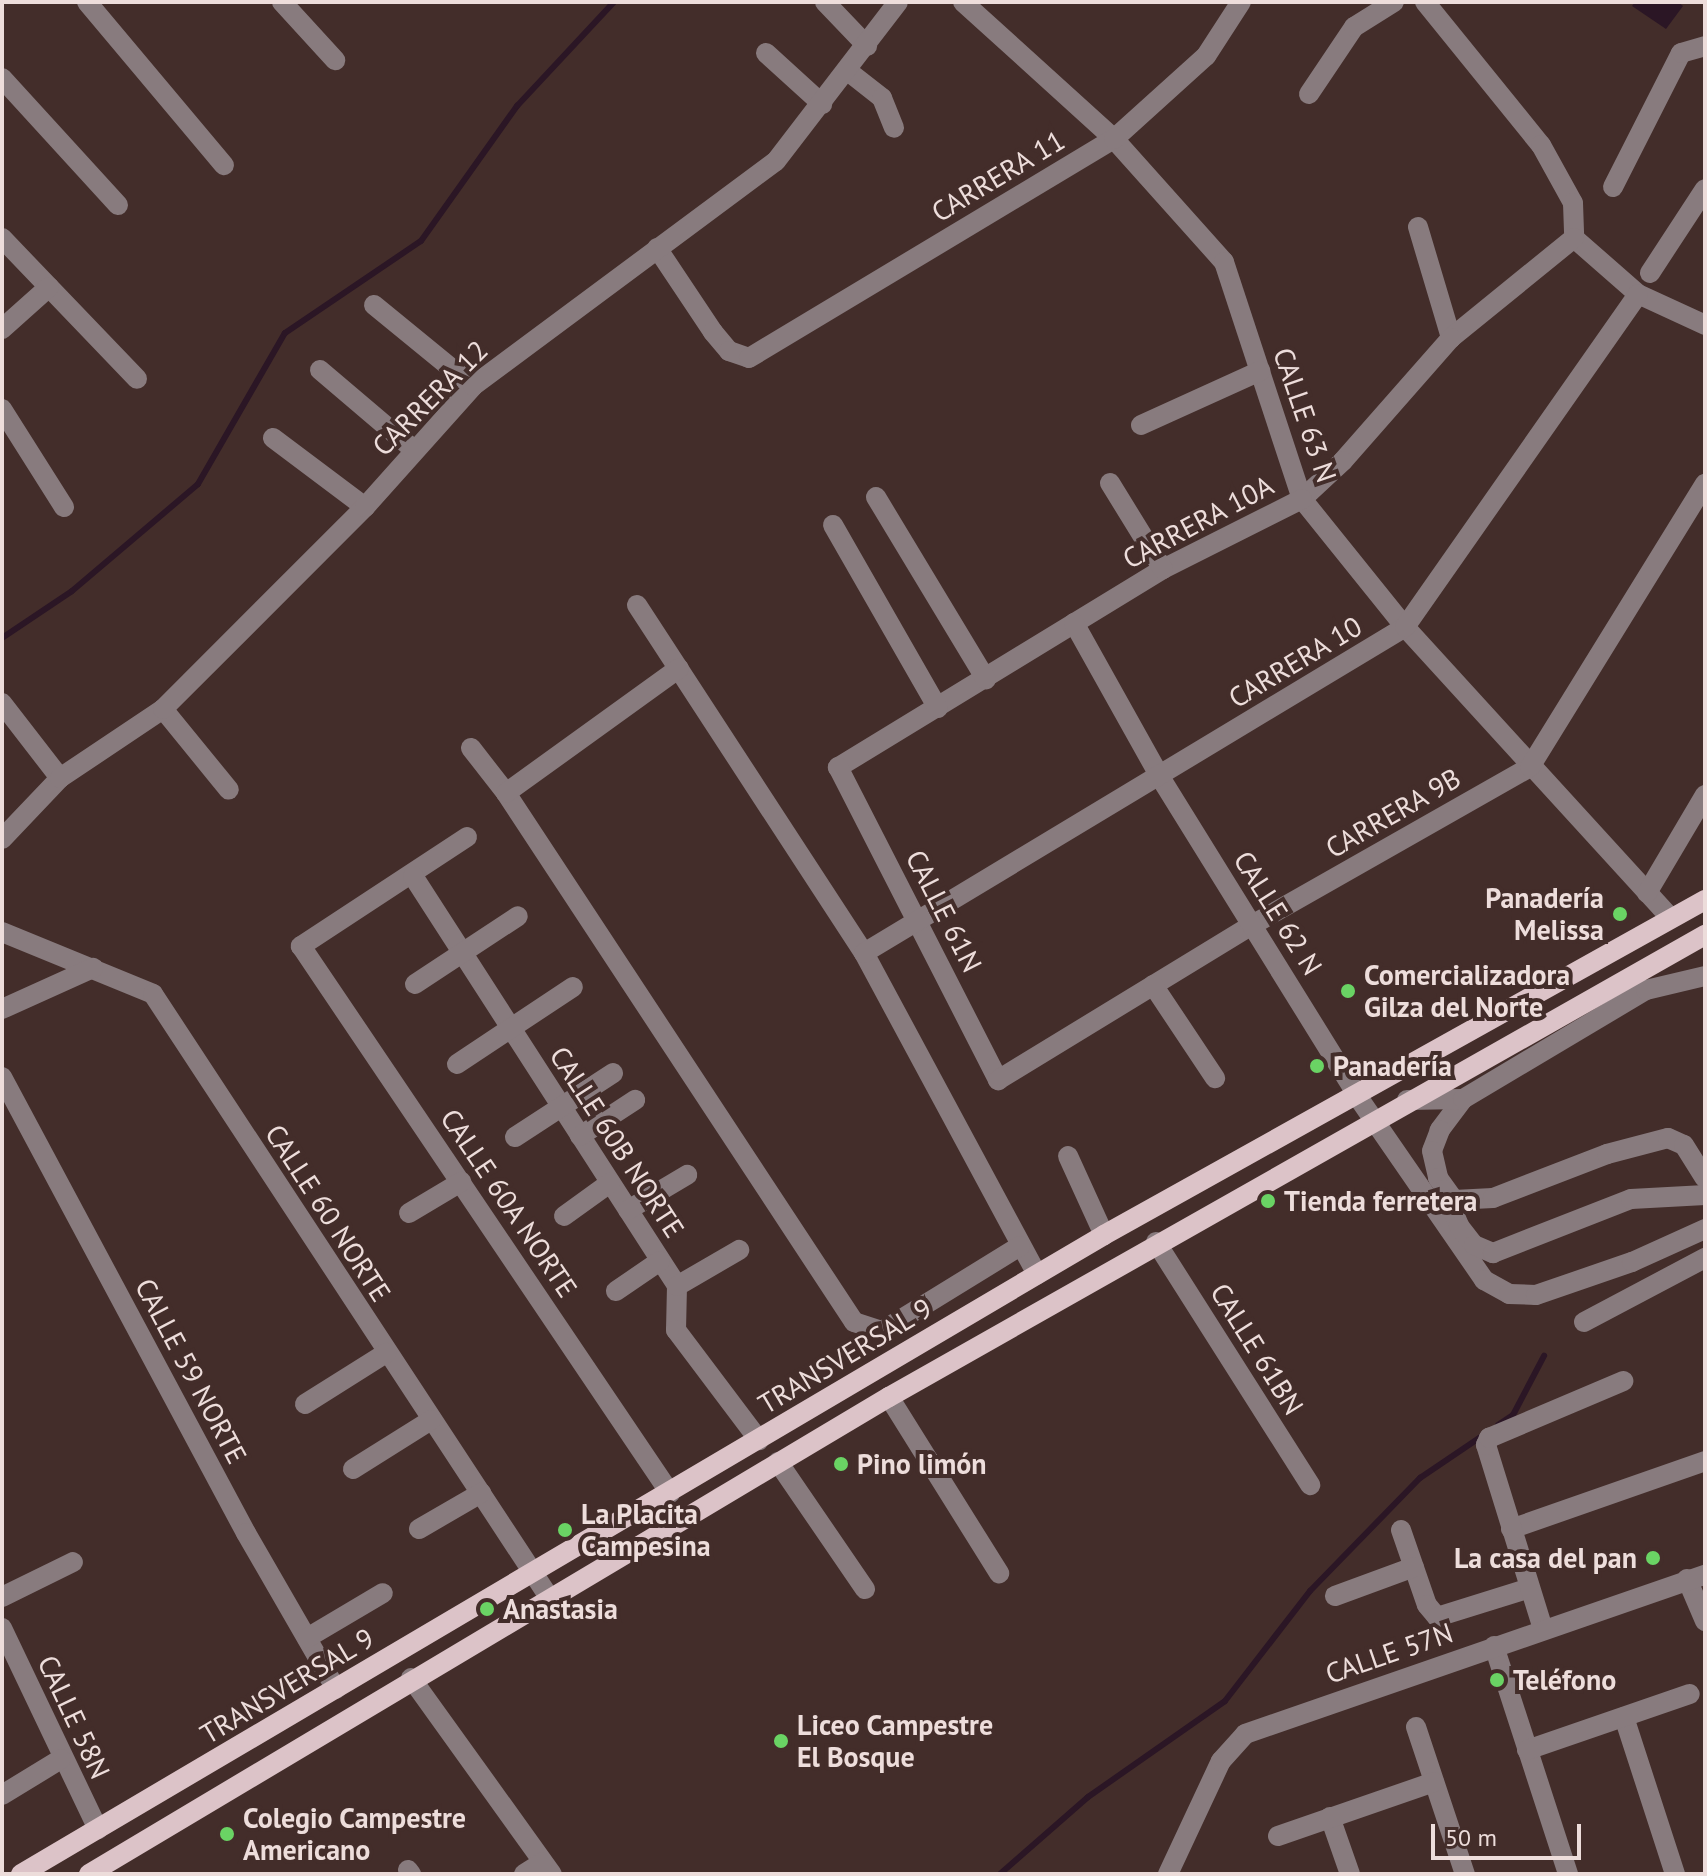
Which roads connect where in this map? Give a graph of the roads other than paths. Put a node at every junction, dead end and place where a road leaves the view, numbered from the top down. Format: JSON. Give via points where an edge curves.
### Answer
{"nodes":[{"id":1,"x":87,"y":2,"type":"edge"},
{"id":2,"x":282,"y":2,"type":"edge"},
{"id":3,"x":825,"y":2,"type":"edge"},
{"id":4,"x":898,"y":2,"type":"edge"},
{"id":5,"x":963,"y":2,"type":"edge"},
{"id":6,"x":1241,"y":2,"type":"edge"},
{"id":7,"x":1394,"y":2,"type":"edge"},
{"id":8,"x":1425,"y":2,"type":"edge"},
{"id":9,"x":867,"y":46,"type":"junction"},
{"id":10,"x":1705,"y":46,"type":"edge"},
{"id":11,"x":766,"y":53,"type":"dead end"},
{"id":12,"x":335,"y":60,"type":"dead end"},
{"id":13,"x":849,"y":72,"type":"junction"},
{"id":14,"x":2,"y":78,"type":"edge"},
{"id":15,"x":1309,"y":94,"type":"dead end"},
{"id":16,"x":822,"y":104,"type":"junction"},
{"id":17,"x":894,"y":128,"type":"dead end"},
{"id":18,"x":1114,"y":139,"type":"junction"},
{"id":19,"x":224,"y":165,"type":"dead end"},
{"id":20,"x":1613,"y":187,"type":"dead end"},
{"id":21,"x":1705,"y":189,"type":"edge"},
{"id":22,"x":118,"y":205,"type":"dead end"},
{"id":23,"x":1418,"y":227,"type":"dead end"},
{"id":24,"x":2,"y":238,"type":"edge"},
{"id":25,"x":1574,"y":238,"type":"junction"},
{"id":26,"x":657,"y":248,"type":"junction"},
{"id":27,"x":1650,"y":273,"type":"dead end"},
{"id":28,"x":49,"y":287,"type":"junction"},
{"id":29,"x":1638,"y":294,"type":"junction"},
{"id":30,"x":374,"y":305,"type":"dead end"},
{"id":31,"x":1705,"y":325,"type":"edge"},
{"id":32,"x":2,"y":329,"type":"edge"},
{"id":33,"x":1451,"y":338,"type":"junction"},
{"id":34,"x":320,"y":370,"type":"dead end"},
{"id":35,"x":1260,"y":371,"type":"junction"},
{"id":36,"x":137,"y":379,"type":"dead end"},
{"id":37,"x":473,"y":386,"type":"junction"},
{"id":38,"x":2,"y":409,"type":"edge"},
{"id":39,"x":1141,"y":425,"type":"dead end"},
{"id":40,"x":273,"y":438,"type":"dead end"},
{"id":41,"x":414,"y":450,"type":"junction"},
{"id":42,"x":1110,"y":483,"type":"dead end"},
{"id":43,"x":1705,"y":484,"type":"edge"},
{"id":44,"x":876,"y":497,"type":"dead end"},
{"id":45,"x":1302,"y":499,"type":"junction"},
{"id":46,"x":64,"y":507,"type":"dead end"},
{"id":47,"x":365,"y":507,"type":"junction"},
{"id":48,"x":833,"y":525,"type":"dead end"},
{"id":49,"x":1163,"y":569,"type":"junction"},
{"id":50,"x":637,"y":605,"type":"dead end"},
{"id":51,"x":1074,"y":623,"type":"junction"},
{"id":52,"x":1405,"y":627,"type":"junction"},
{"id":53,"x":679,"y":668,"type":"junction"},
{"id":54,"x":986,"y":679,"type":"junction"},
{"id":55,"x":2,"y":703,"type":"edge"},
{"id":56,"x":938,"y":708,"type":"junction"},
{"id":57,"x":163,"y":709,"type":"junction"},
{"id":58,"x":471,"y":748,"type":"dead end"},
{"id":59,"x":838,"y":767,"type":"joint"},
{"id":60,"x":1530,"y":767,"type":"junction"},
{"id":61,"x":1160,"y":777,"type":"junction"},
{"id":62,"x":60,"y":778,"type":"junction"},
{"id":63,"x":229,"y":790,"type":"dead end"},
{"id":64,"x":506,"y":793,"type":"junction"},
{"id":65,"x":1705,"y":795,"type":"edge"},
{"id":66,"x":467,"y":837,"type":"dead end"},
{"id":67,"x":2,"y":839,"type":"edge"},
{"id":68,"x":413,"y":876,"type":"junction"},
{"id":69,"x":1647,"y":893,"type":"junction"},
{"id":70,"x":1705,"y":900,"type":"edge"},
{"id":71,"x":518,"y":916,"type":"dead end"},
{"id":72,"x":1669,"y":916,"type":"junction"},
{"id":73,"x":918,"y":921,"type":"junction"},
{"id":74,"x":1252,"y":925,"type":"junction"},
{"id":75,"x":2,"y":932,"type":"edge"},
{"id":76,"x":1705,"y":935,"type":"edge"},
{"id":77,"x":462,"y":953,"type":"junction"},
{"id":78,"x":864,"y":953,"type":"junction"},
{"id":79,"x":93,"y":968,"type":"junction"},
{"id":80,"x":1705,"y":976,"type":"edge"},
{"id":81,"x":415,"y":984,"type":"dead end"},
{"id":82,"x":1153,"y":985,"type":"junction"},
{"id":83,"x":573,"y":987,"type":"dead end"},
{"id":84,"x":2,"y":1009,"type":"edge"},
{"id":85,"x":511,"y":1028,"type":"junction"},
{"id":86,"x":457,"y":1064,"type":"dead end"},
{"id":87,"x":613,"y":1073,"type":"dead end"},
{"id":88,"x":2,"y":1077,"type":"edge"},
{"id":89,"x":1215,"y":1078,"type":"dead end"},
{"id":90,"x":998,"y":1080,"type":"joint"},
{"id":91,"x":1356,"y":1093,"type":"junction"},
{"id":92,"x":1463,"y":1099,"type":"junction"},
{"id":93,"x":635,"y":1100,"type":"dead end"},
{"id":94,"x":1403,"y":1101,"type":"junction"},
{"id":95,"x":559,"y":1104,"type":"junction"},
{"id":96,"x":1372,"y":1119,"type":"junction"},
{"id":97,"x":580,"y":1136,"type":"junction"},
{"id":98,"x":515,"y":1137,"type":"dead end"},
{"id":99,"x":1068,"y":1156,"type":"dead end"},
{"id":100,"x":687,"y":1175,"type":"dead end"},
{"id":101,"x":1705,"y":1178,"type":"edge"},
{"id":102,"x":461,"y":1182,"type":"junction"},
{"id":103,"x":610,"y":1183,"type":"junction"},
{"id":104,"x":1444,"y":1190,"type":"junction"},
{"id":105,"x":1705,"y":1195,"type":"edge"},
{"id":106,"x":628,"y":1210,"type":"junction"},
{"id":107,"x":409,"y":1213,"type":"dead end"},
{"id":108,"x":564,"y":1216,"type":"dead end"},
{"id":109,"x":1705,"y":1229,"type":"edge"},
{"id":110,"x":1104,"y":1235,"type":"junction"},
{"id":111,"x":1156,"y":1242,"type":"junction"},
{"id":112,"x":1020,"y":1246,"type":"junction"},
{"id":113,"x":739,"y":1250,"type":"dead end"},
{"id":114,"x":1705,"y":1258,"type":"edge"},
{"id":115,"x":660,"y":1261,"type":"junction"},
{"id":116,"x":1037,"y":1274,"type":"junction"},
{"id":117,"x":677,"y":1286,"type":"junction"},
{"id":118,"x":616,"y":1291,"type":"dead end"},
{"id":119,"x":1584,"y":1322,"type":"dead end"},
{"id":120,"x":386,"y":1353,"type":"junction"},
{"id":121,"x":1623,"y":1381,"type":"dead end"},
{"id":122,"x":889,"y":1397,"type":"junction"},
{"id":123,"x":305,"y":1404,"type":"dead end"},
{"id":124,"x":431,"y":1420,"type":"junction"},
{"id":125,"x":759,"y":1440,"type":"junction"},
{"id":126,"x":1705,"y":1461,"type":"edge"},
{"id":127,"x":778,"y":1462,"type":"junction"},
{"id":128,"x":353,"y":1469,"type":"dead end"},
{"id":129,"x":1310,"y":1485,"type":"dead end"},
{"id":130,"x":481,"y":1493,"type":"junction"},
{"id":131,"x":670,"y":1493,"type":"junction"},
{"id":132,"x":419,"y":1529,"type":"dead end"},
{"id":133,"x":1511,"y":1529,"type":"junction"},
{"id":134,"x":1401,"y":1530,"type":"dead end"},
{"id":135,"x":73,"y":1562,"type":"dead end"},
{"id":136,"x":1414,"y":1567,"type":"junction"},
{"id":137,"x":534,"y":1573,"type":"junction"},
{"id":138,"x":999,"y":1573,"type":"dead end"},
{"id":139,"x":1696,"y":1577,"type":"edge"},
{"id":140,"x":1530,"y":1588,"type":"junction"},
{"id":141,"x":865,"y":1589,"type":"dead end"},
{"id":142,"x":383,"y":1593,"type":"dead end"},
{"id":143,"x":1335,"y":1596,"type":"dead end"},
{"id":144,"x":2,"y":1597,"type":"edge"},
{"id":145,"x":549,"y":1597,"type":"junction"},
{"id":146,"x":1705,"y":1621,"type":"edge"},
{"id":147,"x":2,"y":1628,"type":"edge"},
{"id":148,"x":1543,"y":1629,"type":"junction"},
{"id":149,"x":307,"y":1638,"type":"junction"},
{"id":150,"x":1494,"y":1646,"type":"junction"},
{"id":151,"x":411,"y":1678,"type":"junction"},
{"id":152,"x":336,"y":1689,"type":"junction"},
{"id":153,"x":1690,"y":1694,"type":"dead end"},
{"id":154,"x":1624,"y":1717,"type":"junction"},
{"id":155,"x":1416,"y":1727,"type":"dead end"},
{"id":156,"x":1527,"y":1750,"type":"junction"},
{"id":157,"x":61,"y":1759,"type":"junction"},
{"id":158,"x":1434,"y":1782,"type":"junction"},
{"id":159,"x":2,"y":1795,"type":"edge"},
{"id":160,"x":1330,"y":1817,"type":"junction"},
{"id":161,"x":98,"y":1829,"type":"junction"},
{"id":162,"x":1278,"y":1836,"type":"dead end"},
{"id":163,"x":547,"y":1868,"type":"edge"},
{"id":164,"x":21,"y":1874,"type":"edge"},
{"id":165,"x":89,"y":1874,"type":"edge"},
{"id":166,"x":524,"y":1874,"type":"edge"},
{"id":167,"x":1168,"y":1874,"type":"edge"},
{"id":168,"x":1350,"y":1874,"type":"edge"},
{"id":169,"x":1465,"y":1874,"type":"edge"},
{"id":170,"x":1568,"y":1874,"type":"edge"},
{"id":171,"x":1675,"y":1874,"type":"edge"}],
"edges":[{"from":1,"to":19,"type":"street"},
{"from":2,"to":12,"type":"street"},
{"from":3,"to":9,"type":"street"},
{"from":4,"to":9,"type":"street","name":"CARRERA 12"},
{"from":5,"to":18,"type":"street","name":"CALLE 63 N"},
{"from":6,"to":18,"type":"street","name":"CARRERA 11","via":[[1206,56]]},
{"from":7,"to":15,"type":"street","via":[[1354,27]]},
{"from":8,"to":25,"type":"street","via":[[1541,145],[1573,203]]},
{"from":9,"to":13,"type":"street","name":"CARRERA 12"},
{"from":10,"to":20,"type":"street","via":[[1681,53]]},
{"from":11,"to":16,"type":"street"},
{"from":13,"to":16,"type":"street","name":"CARRERA 12"},
{"from":13,"to":17,"type":"street","via":[[882,98]]},
{"from":14,"to":22,"type":"street"},
{"from":16,"to":26,"type":"street","name":"CARRERA 12","via":[[776,161]]},
{"from":18,"to":26,"type":"street","name":"CARRERA 11","via":[[749,358],[729,351],[713,332]]},
{"from":18,"to":35,"type":"street","name":"CALLE 63 N","via":[[1224,262]]},
{"from":21,"to":27,"type":"street"},
{"from":23,"to":33,"type":"street"},
{"from":24,"to":28,"type":"street"},
{"from":25,"to":29,"type":"street"},
{"from":25,"to":33,"type":"street","name":"CARRERA 10A"},
{"from":26,"to":37,"type":"street","name":"CARRERA 12"},
{"from":28,"to":32,"type":"street"},
{"from":28,"to":36,"type":"street"},
{"from":29,"to":31,"type":"street"},
{"from":29,"to":52,"type":"street","name":"CARRERA 10"},
{"from":30,"to":37,"type":"street"},
{"from":33,"to":45,"type":"street","name":"CARRERA 10A","via":[[1343,461]]},
{"from":34,"to":41,"type":"street"},
{"from":35,"to":39,"type":"street"},
{"from":35,"to":45,"type":"street","name":"CALLE 63 N"},
{"from":37,"to":41,"type":"street","name":"CARRERA 12"},
{"from":38,"to":46,"type":"street"},
{"from":40,"to":47,"type":"street"},
{"from":41,"to":47,"type":"street","name":"CARRERA 12"},
{"from":42,"to":49,"type":"street"},
{"from":43,"to":60,"type":"street","name":"CARRERA 9B"},
{"from":44,"to":54,"type":"street"},
{"from":45,"to":49,"type":"street","name":"CARRERA 10A"},
{"from":45,"to":52,"type":"street","name":"CALLE 63 N"},
{"from":47,"to":57,"type":"street","name":"CARRERA 12"},
{"from":48,"to":56,"type":"street"},
{"from":49,"to":51,"type":"street","name":"CARRERA 10A"},
{"from":50,"to":53,"type":"street"},
{"from":51,"to":54,"type":"street","name":"CARRERA 10A"},
{"from":51,"to":61,"type":"street","name":"CALLE 62 N"},
{"from":52,"to":60,"type":"street","name":"CALLE 63 N"},
{"from":52,"to":61,"type":"street","name":"CARRERA 10"},
{"from":53,"to":64,"type":"street"},
{"from":53,"to":78,"type":"street"},
{"from":54,"to":56,"type":"street","name":"CARRERA 10A"},
{"from":55,"to":62,"type":"street"},
{"from":56,"to":59,"type":"street","name":"CARRERA 10A"},
{"from":57,"to":62,"type":"street","name":"CARRERA 12"},
{"from":57,"to":63,"type":"street"},
{"from":58,"to":64,"type":"street"},
{"from":59,"to":73,"type":"street","name":"CALLE 61N"},
{"from":60,"to":69,"type":"street","name":"CALLE 63 N"},
{"from":60,"to":74,"type":"street","name":"CARRERA 9B"},
{"from":61,"to":73,"type":"street","name":"CARRERA 10"},
{"from":61,"to":74,"type":"street","name":"CALLE 62 N"},
{"from":62,"to":67,"type":"street","name":"CARRERA 12"},
{"from":64,"to":112,"type":"street","via":[[854,1322],[882,1331]]},
{"from":65,"to":69,"type":"street"},
{"from":66,"to":68,"type":"street"},
{"from":68,"to":77,"type":"street","name":"CALLE 60B NORTE"},
{"from":68,"to":102,"type":"street","name":"CALLE 60A NORTE","via":[[301,946]]},
{"from":69,"to":72,"type":"street","name":"CALLE 63 N"},
{"from":70,"to":72,"type":"main road","name":"TRANSVERSAL 9"},
{"from":71,"to":77,"type":"street"},
{"from":72,"to":91,"type":"main road","name":"TRANSVERSAL 9"},
{"from":73,"to":78,"type":"street","name":"CARRERA 10"},
{"from":73,"to":90,"type":"street","name":"CALLE 61N"},
{"from":74,"to":82,"type":"street","name":"CARRERA 9B"},
{"from":74,"to":91,"type":"street","name":"CALLE 62 N"},
{"from":75,"to":79,"type":"street","name":"CALLE 60 NORTE"},
{"from":76,"to":94,"type":"main road","name":"TRANSVERSAL 9"},
{"from":77,"to":81,"type":"street"},
{"from":77,"to":85,"type":"street","name":"CALLE 60B NORTE"},
{"from":78,"to":112,"type":"street"},
{"from":79,"to":84,"type":"street"},
{"from":79,"to":120,"type":"street","name":"CALLE 60 NORTE","via":[[153,994]]},
{"from":80,"to":92,"type":"street","via":[[1646,990]]},
{"from":82,"to":89,"type":"street"},
{"from":82,"to":90,"type":"street","name":"CARRERA 9B"},
{"from":83,"to":85,"type":"street"},
{"from":85,"to":86,"type":"street"},
{"from":85,"to":95,"type":"street","name":"CALLE 60B NORTE"},
{"from":87,"to":95,"type":"street"},
{"from":88,"to":149,"type":"street","name":"CALLE 59 NORTE"},
{"from":91,"to":96,"type":"street","name":"CALLE 62 N"},
{"from":91,"to":110,"type":"main road","name":"TRANSVERSAL 9"},
{"from":92,"to":94,"type":"street"},
{"from":92,"to":104,"type":"street","via":[[1432,1151]]},
{"from":93,"to":97,"type":"street"},
{"from":94,"to":96,"type":"main road","name":"TRANSVERSAL 9"},
{"from":95,"to":97,"type":"street","name":"CALLE 60B NORTE"},
{"from":95,"to":98,"type":"street"},
{"from":96,"to":109,"type":"street","name":"CALLE 62 N","via":[[1484,1280],[1509,1294],[1536,1295],[1569,1285]]},
{"from":96,"to":111,"type":"main road","name":"TRANSVERSAL 9"},
{"from":97,"to":103,"type":"street","name":"CALLE 60B NORTE"},
{"from":99,"to":110,"type":"street"},
{"from":100,"to":106,"type":"street"},
{"from":101,"to":104,"type":"street","via":[[1684,1145],[1668,1138],[1607,1154],[1493,1198],[1454,1200]]},
{"from":102,"to":107,"type":"street"},
{"from":102,"to":131,"type":"street","name":"CALLE 60A NORTE"},
{"from":103,"to":106,"type":"street","name":"CALLE 60B NORTE"},
{"from":103,"to":108,"type":"street"},
{"from":104,"to":105,"type":"street","via":[[1459,1226],[1474,1245],[1493,1253],[1631,1199]]},
{"from":106,"to":115,"type":"street","name":"CALLE 60B NORTE"},
{"from":110,"to":116,"type":"main road","name":"TRANSVERSAL 9"},
{"from":111,"to":122,"type":"main road","name":"TRANSVERSAL 9"},
{"from":111,"to":129,"type":"street","name":"CALLE 61BN"},
{"from":112,"to":116,"type":"street"},
{"from":113,"to":117,"type":"street"},
{"from":114,"to":119,"type":"street"},
{"from":115,"to":117,"type":"street","name":"CALLE 60B NORTE"},
{"from":115,"to":118,"type":"street"},
{"from":116,"to":125,"type":"main road","name":"TRANSVERSAL 9"},
{"from":117,"to":125,"type":"street","via":[[676,1330]]},
{"from":120,"to":123,"type":"street"},
{"from":120,"to":124,"type":"street","name":"CALLE 60 NORTE"},
{"from":121,"to":133,"type":"street","via":[[1489,1438],[1486,1445]]},
{"from":122,"to":127,"type":"main road","name":"TRANSVERSAL 9"},
{"from":122,"to":138,"type":"street"},
{"from":124,"to":128,"type":"street"},
{"from":124,"to":130,"type":"street","name":"CALLE 60 NORTE"},
{"from":125,"to":131,"type":"main road","name":"TRANSVERSAL 9"},
{"from":126,"to":133,"type":"street"},
{"from":127,"to":141,"type":"street"},
{"from":127,"to":145,"type":"main road","name":"TRANSVERSAL 9"},
{"from":130,"to":132,"type":"street"},
{"from":130,"to":137,"type":"street","name":"CALLE 60 NORTE"},
{"from":131,"to":137,"type":"main road","name":"TRANSVERSAL 9"},
{"from":133,"to":140,"type":"street"},
{"from":134,"to":136,"type":"street"},
{"from":135,"to":144,"type":"street"},
{"from":136,"to":140,"type":"street","via":[[1427,1605],[1437,1617]]},
{"from":136,"to":143,"type":"street"},
{"from":137,"to":145,"type":"street","name":"CALLE 60 NORTE"},
{"from":137,"to":152,"type":"main road","name":"TRANSVERSAL 9"},
{"from":139,"to":146,"type":"street"},
{"from":139,"to":148,"type":"street","name":"CALLE 57N"},
{"from":140,"to":148,"type":"street"},
{"from":142,"to":149,"type":"street"},
{"from":145,"to":151,"type":"main road","name":"TRANSVERSAL 9"},
{"from":147,"to":157,"type":"street","name":"CALLE 58N"},
{"from":148,"to":150,"type":"street","name":"CALLE 57N"},
{"from":149,"to":152,"type":"street","name":"CALLE 59 NORTE"},
{"from":150,"to":156,"type":"street"},
{"from":150,"to":167,"type":"street","name":"CALLE 57N","via":[[1245,1734],[1221,1761]]},
{"from":151,"to":163,"type":"street"},
{"from":151,"to":165,"type":"main road","name":"TRANSVERSAL 9"},
{"from":152,"to":161,"type":"main road","name":"TRANSVERSAL 9"},
{"from":153,"to":154,"type":"street"},
{"from":154,"to":156,"type":"street"},
{"from":154,"to":171,"type":"street"},
{"from":155,"to":158,"type":"street"},
{"from":156,"to":170,"type":"street"},
{"from":157,"to":159,"type":"street"},
{"from":157,"to":161,"type":"street","name":"CALLE 58N"},
{"from":158,"to":160,"type":"street"},
{"from":158,"to":169,"type":"street"},
{"from":160,"to":162,"type":"street"},
{"from":160,"to":168,"type":"street"},
{"from":161,"to":164,"type":"main road","name":"TRANSVERSAL 9"},
{"from":163,"to":166,"type":"street"}]}
